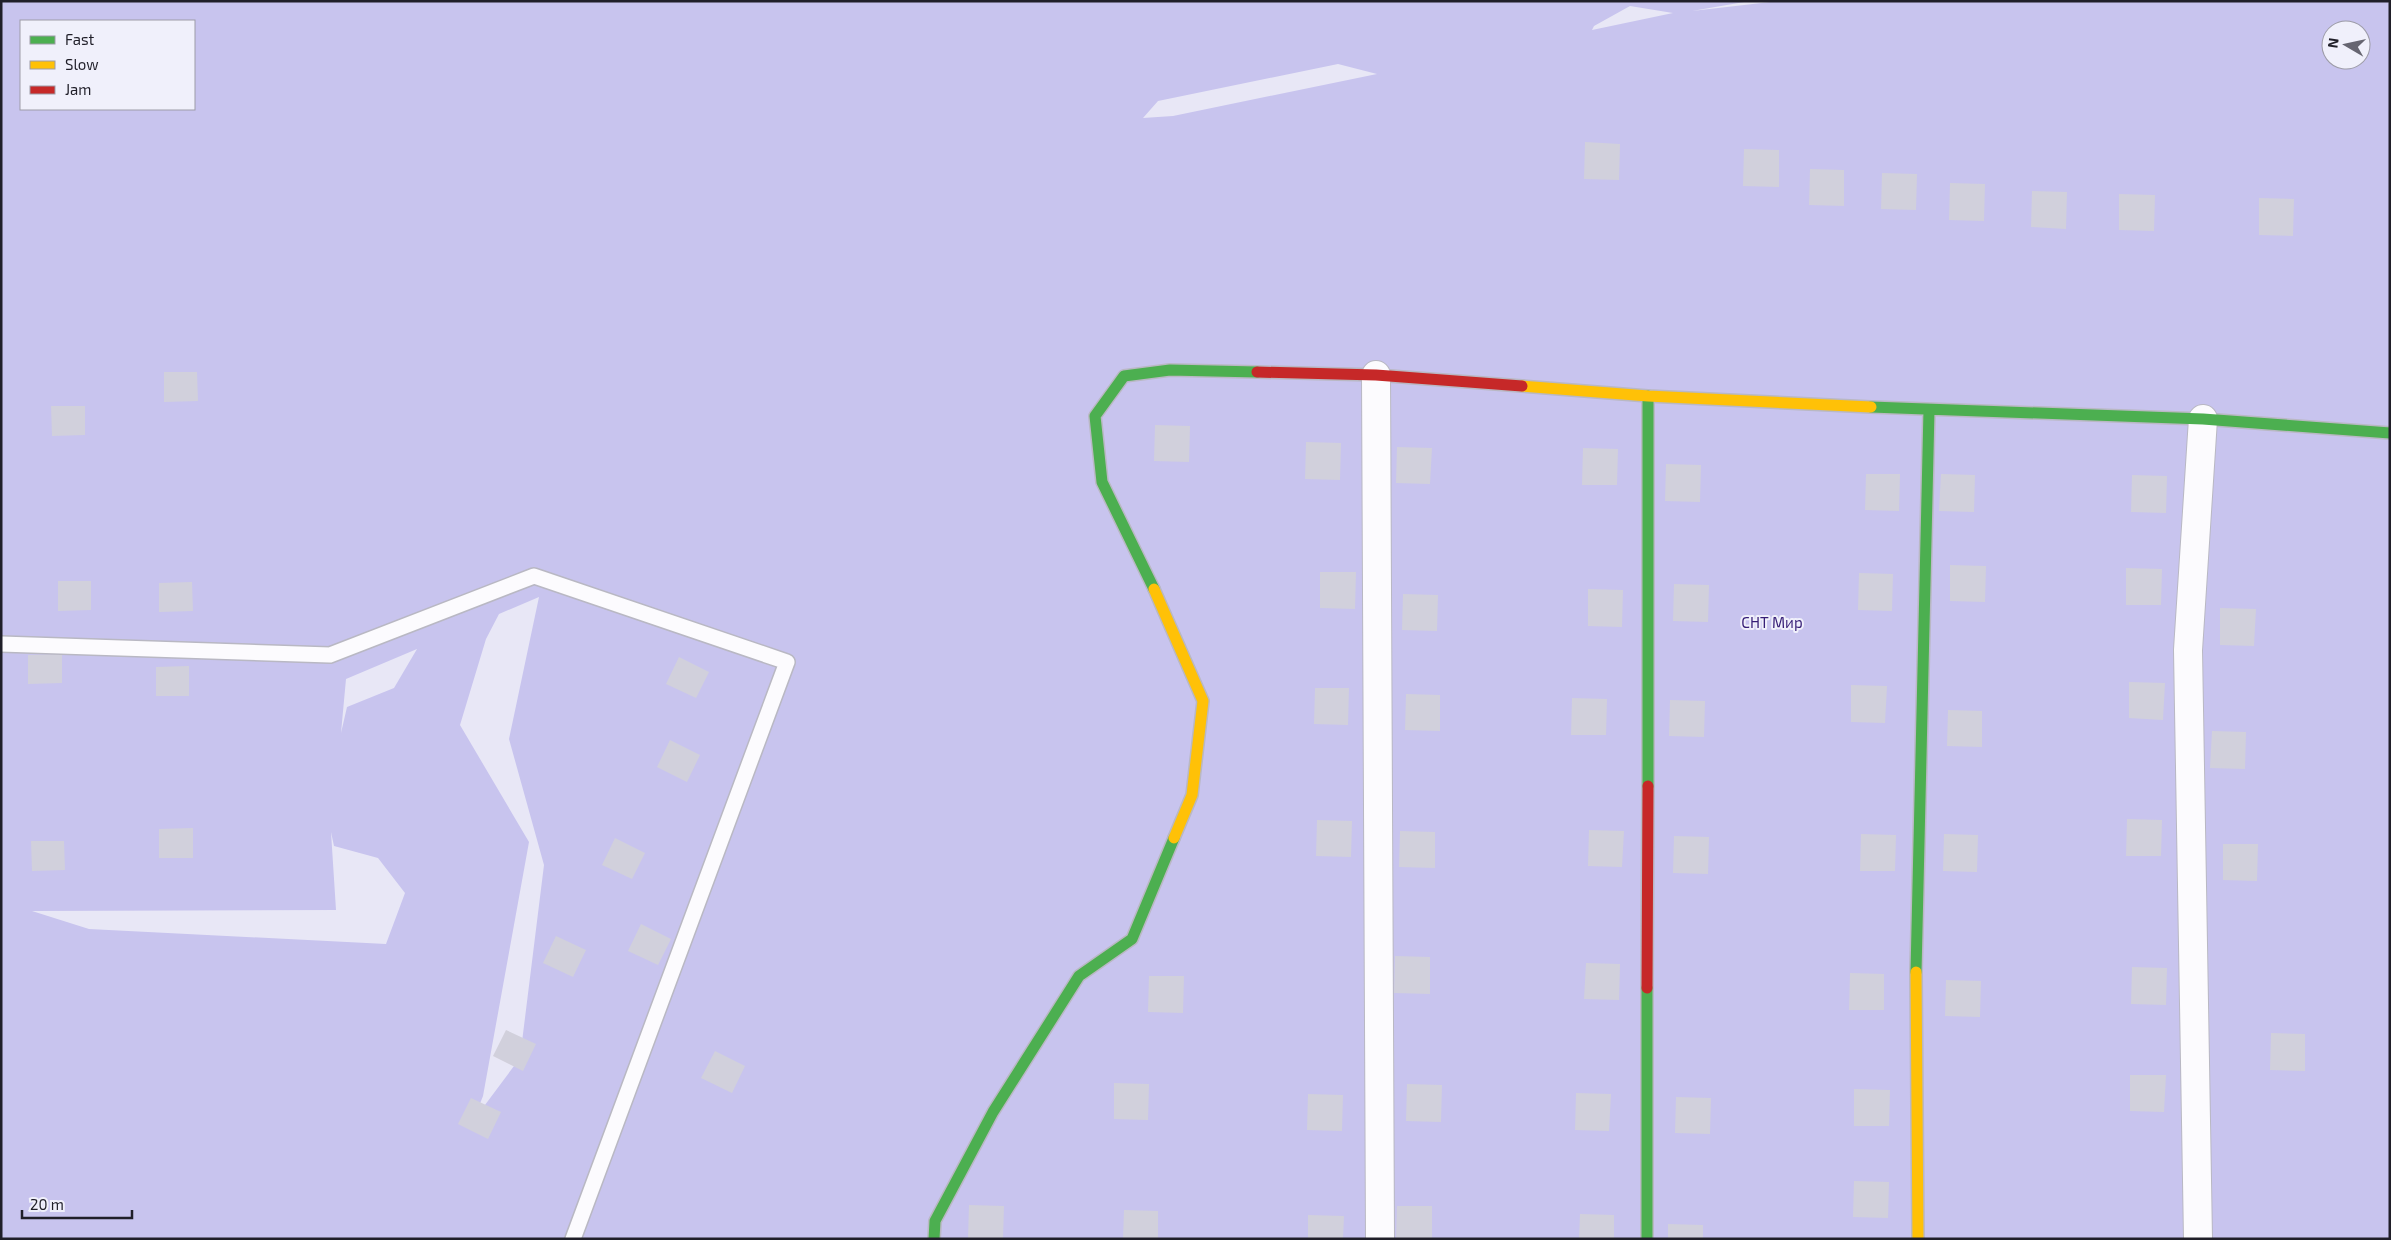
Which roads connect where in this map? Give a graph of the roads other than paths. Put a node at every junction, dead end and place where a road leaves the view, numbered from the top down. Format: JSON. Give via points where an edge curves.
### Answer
{"nodes":[{"id":1,"x":1376,"y":375,"type":"junction"},
{"id":2,"x":1648,"y":396,"type":"junction"},
{"id":3,"x":1929,"y":410,"type":"junction"},
{"id":4,"x":2203,"y":419,"type":"junction"},
{"id":5,"x":2390,"y":433,"type":"edge"},
{"id":6,"x":1,"y":644,"type":"edge"},
{"id":7,"x":573,"y":1239,"type":"edge"},
{"id":8,"x":934,"y":1239,"type":"edge"},
{"id":9,"x":1380,"y":1239,"type":"edge"},
{"id":10,"x":1647,"y":1239,"type":"edge"},
{"id":11,"x":1918,"y":1239,"type":"edge"},
{"id":12,"x":2198,"y":1239,"type":"edge"}],
"edges":[{"from":1,"to":2,"type":"street"},
{"from":1,"to":8,"type":"street","via":[[1170,370],[1124,376],[1095,416],[1102,482],[1144,566],[1203,701],[1192,795],[1132,939],[1079,976],[993,1112],[935,1221]]},
{"from":1,"to":9,"type":"street"},
{"from":2,"to":3,"type":"street"},
{"from":2,"to":10,"type":"street"},
{"from":3,"to":4,"type":"street"},
{"from":3,"to":11,"type":"street","via":[[1916,920]]},
{"from":4,"to":5,"type":"street"},
{"from":4,"to":12,"type":"street","via":[[2188,650]]},
{"from":6,"to":7,"type":"lane","via":[[330,655],[534,576],[787,662]]}]}
